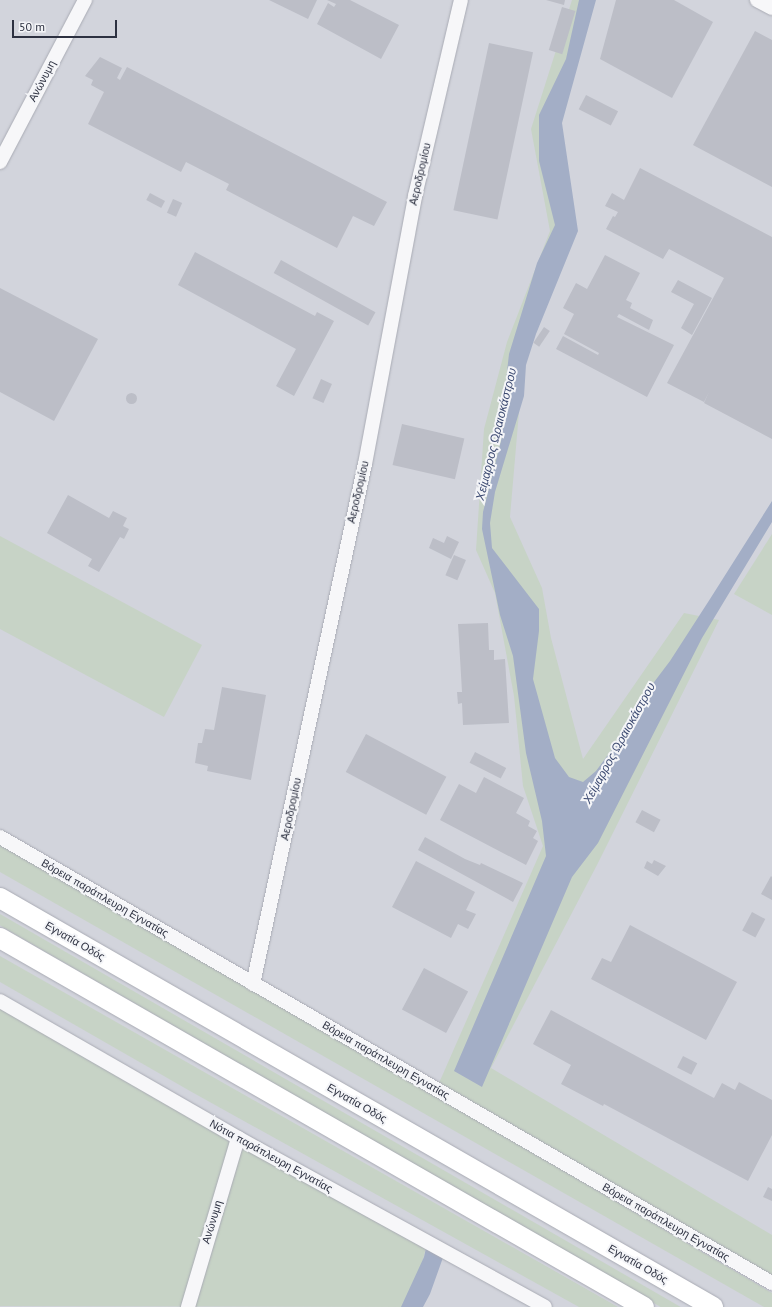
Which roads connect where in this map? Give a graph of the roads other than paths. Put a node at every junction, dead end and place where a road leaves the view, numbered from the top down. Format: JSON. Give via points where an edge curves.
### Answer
{"nodes":[{"id":1,"x":85,"y":0,"type":"edge"},
{"id":2,"x":461,"y":0,"type":"edge"},
{"id":3,"x":756,"y":0,"type":"edge"},
{"id":4,"x":772,"y":8,"type":"edge"},
{"id":5,"x":0,"y":162,"type":"edge"},
{"id":6,"x":0,"y":837,"type":"edge"},
{"id":7,"x":0,"y":898,"type":"edge"},
{"id":8,"x":0,"y":938,"type":"edge"},
{"id":9,"x":253,"y":984,"type":"junction"},
{"id":10,"x":0,"y":1001,"type":"edge"},
{"id":11,"x":238,"y":1138,"type":"junction"},
{"id":12,"x":772,"y":1283,"type":"edge"},
{"id":13,"x":188,"y":1307,"type":"edge"},
{"id":14,"x":545,"y":1307,"type":"edge"},
{"id":15,"x":644,"y":1307,"type":"edge"},
{"id":16,"x":713,"y":1307,"type":"edge"}],
"edges":[{"from":1,"to":5,"type":"street","name":"Ανώνυμη"},
{"from":2,"to":9,"type":"street","name":"Αεροδρομίου","via":[[415,196],[365,464]]},
{"from":3,"to":4,"type":"street"},
{"from":6,"to":9,"type":"street","name":"Βόρεια παράπλευρη Εγνατίας"},
{"from":7,"to":16,"type":"highway","name":"Εγνατία Οδός"},
{"from":8,"to":15,"type":"highway"},
{"from":9,"to":12,"type":"street","name":"Βόρεια παράπλευρη Εγνατίας"},
{"from":10,"to":11,"type":"street","name":"Νότια παράπλευρη Εγνατίας"},
{"from":11,"to":13,"type":"street","name":"Ανώνυμη"},
{"from":11,"to":14,"type":"street","name":"Νότια παράπλευρη Εγνατίας"}]}
